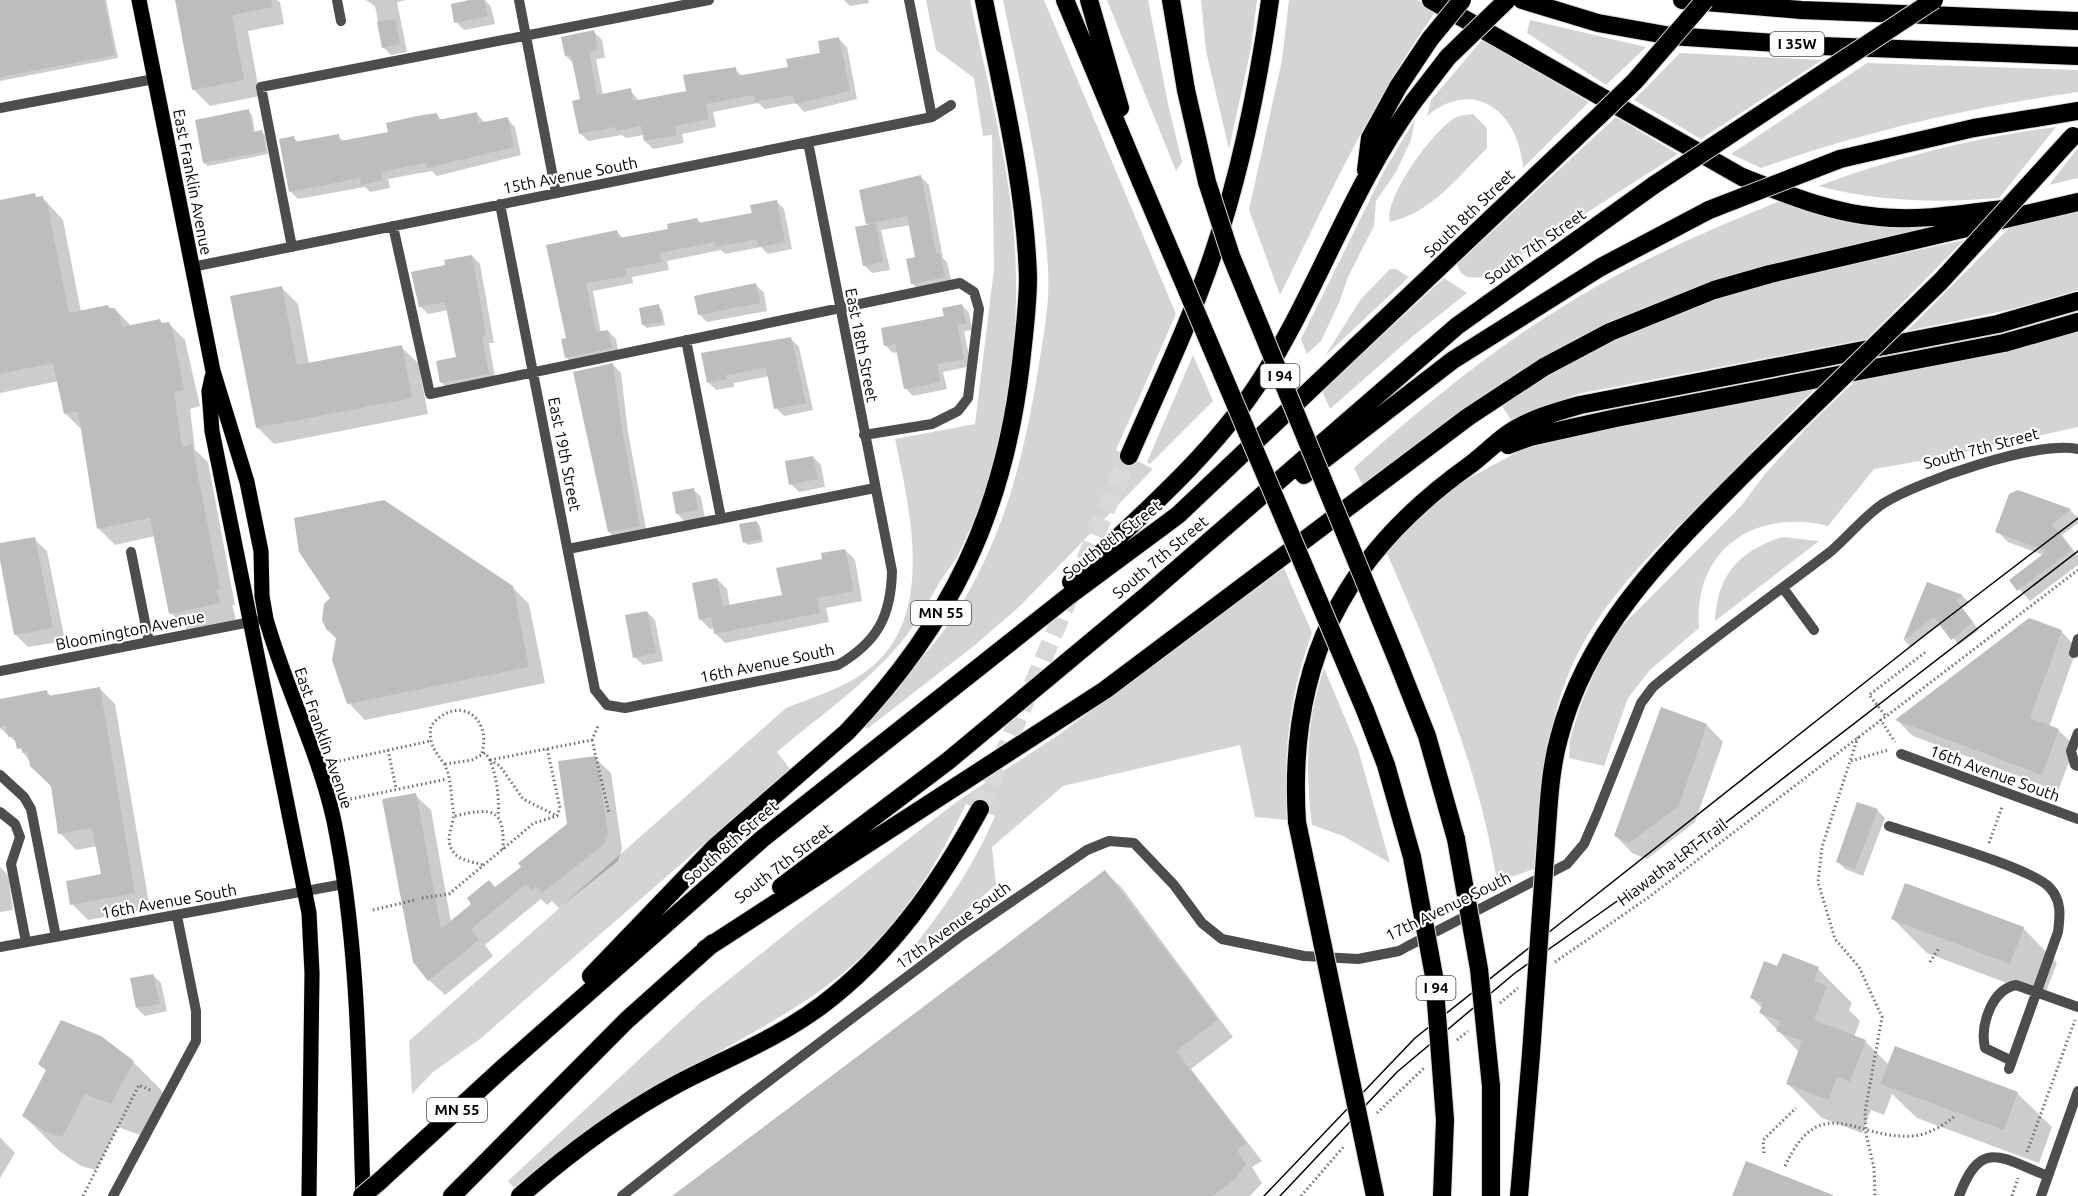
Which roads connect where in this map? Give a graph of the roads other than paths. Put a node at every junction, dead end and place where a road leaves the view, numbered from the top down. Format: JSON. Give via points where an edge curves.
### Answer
{"nodes":[{"id":1,"x":139,"y":0,"type":"edge"},
{"id":2,"x":337,"y":0,"type":"edge"},
{"id":3,"x":519,"y":0,"type":"edge"},
{"id":4,"x":709,"y":0,"type":"edge"},
{"id":5,"x":909,"y":0,"type":"edge"},
{"id":6,"x":984,"y":0,"type":"edge"},
{"id":7,"x":1065,"y":0,"type":"edge"},
{"id":8,"x":1089,"y":0,"type":"edge"},
{"id":9,"x":1171,"y":0,"type":"edge"},
{"id":10,"x":1270,"y":0,"type":"edge"},
{"id":11,"x":1431,"y":0,"type":"edge"},
{"id":12,"x":1462,"y":0,"type":"edge"},
{"id":13,"x":1507,"y":0,"type":"edge"},
{"id":14,"x":1522,"y":0,"type":"edge"},
{"id":15,"x":1682,"y":0,"type":"edge"},
{"id":16,"x":1705,"y":0,"type":"edge"},
{"id":17,"x":1934,"y":0,"type":"edge"},
{"id":18,"x":342,"y":21,"type":"dead end"},
{"id":19,"x":2078,"y":21,"type":"edge"},
{"id":20,"x":526,"y":36,"type":"junction"},
{"id":21,"x":2078,"y":56,"type":"edge"},
{"id":22,"x":154,"y":79,"type":"junction"},
{"id":23,"x":951,"y":105,"type":"dead end"},
{"id":24,"x":0,"y":108,"type":"edge"},
{"id":25,"x":2078,"y":111,"type":"edge"},
{"id":26,"x":932,"y":117,"type":"junction"},
{"id":27,"x":2078,"y":129,"type":"edge"},
{"id":28,"x":808,"y":142,"type":"junction"},
{"id":29,"x":1365,"y":178,"type":"junction"},
{"id":30,"x":1141,"y":182,"type":"junction"},
{"id":31,"x":556,"y":193,"type":"junction"},
{"id":32,"x":2078,"y":195,"type":"edge"},
{"id":33,"x":2078,"y":202,"type":"edge"},
{"id":34,"x":500,"y":204,"type":"junction"},
{"id":35,"x":393,"y":226,"type":"junction"},
{"id":36,"x":292,"y":246,"type":"junction"},
{"id":37,"x":192,"y":267,"type":"junction"},
{"id":38,"x":2078,"y":301,"type":"edge"},
{"id":39,"x":840,"y":309,"type":"junction"},
{"id":40,"x":2078,"y":322,"type":"edge"},
{"id":41,"x":686,"y":340,"type":"junction"},
{"id":42,"x":213,"y":371,"type":"junction"},
{"id":43,"x":533,"y":371,"type":"junction"},
{"id":44,"x":864,"y":435,"type":"junction"},
{"id":45,"x":2073,"y":448,"type":"edge"},
{"id":46,"x":1486,"y":453,"type":"junction"},
{"id":47,"x":1129,"y":456,"type":"tunnel mouth"},
{"id":48,"x":875,"y":488,"type":"junction"},
{"id":49,"x":721,"y":519,"type":"junction"},
{"id":50,"x":1849,"y":536,"type":"joint"},
{"id":51,"x":568,"y":549,"type":"junction"},
{"id":52,"x":131,"y":552,"type":"dead end"},
{"id":53,"x":888,"y":554,"type":"joint"},
{"id":54,"x":1783,"y":588,"type":"junction"},
{"id":55,"x":1146,"y":596,"type":"junction"},
{"id":56,"x":266,"y":619,"type":"junction"},
{"id":57,"x":249,"y":622,"type":"junction"},
{"id":58,"x":1814,"y":630,"type":"dead end"},
{"id":59,"x":2078,"y":639,"type":"edge"},
{"id":60,"x":149,"y":642,"type":"junction"},
{"id":61,"x":1005,"y":646,"type":"junction"},
{"id":62,"x":2074,"y":653,"type":"dead end"},
{"id":63,"x":0,"y":671,"type":"edge"},
{"id":64,"x":607,"y":705,"type":"joint"},
{"id":65,"x":2078,"y":732,"type":"edge"},
{"id":66,"x":1901,"y":754,"type":"road end"},
{"id":67,"x":2078,"y":766,"type":"edge"},
{"id":68,"x":0,"y":775,"type":"edge"},
{"id":69,"x":980,"y":809,"type":"tunnel mouth"},
{"id":70,"x":0,"y":813,"type":"edge"},
{"id":71,"x":2078,"y":819,"type":"edge"},
{"id":72,"x":1889,"y":826,"type":"dead end"},
{"id":73,"x":344,"y":884,"type":"junction"},
{"id":74,"x":304,"y":890,"type":"junction"},
{"id":75,"x":177,"y":916,"type":"junction"},
{"id":76,"x":56,"y":937,"type":"junction"},
{"id":77,"x":26,"y":942,"type":"junction"},
{"id":78,"x":0,"y":947,"type":"edge"},
{"id":79,"x":705,"y":949,"type":"junction"},
{"id":80,"x":2037,"y":992,"type":"junction"},
{"id":81,"x":2078,"y":1009,"type":"edge"},
{"id":82,"x":504,"y":1067,"type":"junction"},
{"id":83,"x":2078,"y":1091,"type":"edge"},
{"id":84,"x":2048,"y":1176,"type":"junction"},
{"id":85,"x":113,"y":1196,"type":"edge"},
{"id":86,"x":309,"y":1196,"type":"edge"},
{"id":87,"x":363,"y":1196,"type":"edge"},
{"id":88,"x":452,"y":1196,"type":"edge"},
{"id":89,"x":520,"y":1196,"type":"edge"},
{"id":90,"x":622,"y":1196,"type":"edge"},
{"id":91,"x":1375,"y":1196,"type":"edge"},
{"id":92,"x":1442,"y":1196,"type":"edge"},
{"id":93,"x":1491,"y":1196,"type":"edge"},
{"id":94,"x":1519,"y":1196,"type":"edge"},
{"id":95,"x":1959,"y":1196,"type":"edge"},
{"id":96,"x":2041,"y":1196,"type":"edge"}],
"edges":[{"from":1,"to":22,"type":"main road","name":"East Franklin Avenue"},
{"from":2,"to":18,"type":"street"},
{"from":3,"to":20,"type":"street"},
{"from":4,"to":20,"type":"street"},
{"from":5,"to":26,"type":"street"},
{"from":6,"to":82,"type":"highway","number":"MN 55","via":[[1017,176],[1028,280],[1009,444],[973,551],[929,633],[867,711],[715,847]]},
{"from":7,"to":30,"type":"highway","number":"I 94"},
{"from":8,"to":30,"type":"highway"},
{"from":9,"to":93,"type":"highway","number":"I 94","bridge":true,"via":[[1198,149],[1228,247],[1430,745],[1456,839],[1479,969],[1491,1086]]},
{"from":10,"to":47,"type":"highway","via":[[1260,72],[1221,230],[1202,286]]},
{"from":11,"to":32,"type":"highway","via":[[1742,177],[1808,202],[1857,214],[1904,218],[2008,209]]},
{"from":12,"to":29,"type":"highway","bridge":true,"via":[[1430,39],[1370,138]]},
{"from":13,"to":29,"type":"highway","bridge":true,"via":[[1455,50],[1414,101]]},
{"from":14,"to":21,"type":"highway","number":"I 35W","via":[[1598,23],[1671,36]]},
{"from":15,"to":19,"type":"highway","number":"I 35W","via":[[1801,10]]},
{"from":16,"to":61,"type":"highway","name":"South 8th Street","bridge":true,"via":[[1635,81],[1178,515]]},
{"from":17,"to":55,"type":"highway","name":"South 7th Street","bridge":true,"via":[[1654,185],[1457,326]]},
{"from":20,"to":31,"type":"street"},
{"from":20,"to":36,"type":"street","via":[[261,87]]},
{"from":22,"to":24,"type":"street"},
{"from":22,"to":37,"type":"main road","name":"East Franklin Avenue"},
{"from":23,"to":26,"type":"street","name":"15th Avenue South"},
{"from":25,"to":55,"type":"highway","bridge":true,"via":[[1984,126],[1840,159],[1709,210],[1601,267],[1453,360]]},
{"from":26,"to":28,"type":"street","name":"15th Avenue South"},
{"from":27,"to":94,"type":"highway","bridge":true,"via":[[2049,166],[1941,281],[1663,556],[1622,606],[1599,643],[1570,701],[1554,760]]},
{"from":28,"to":31,"type":"street","name":"15th Avenue South"},
{"from":28,"to":39,"type":"street","name":"East 18th Street"},
{"from":29,"to":61,"type":"highway","via":[[1286,338],[1231,421]]},
{"from":30,"to":92,"type":"highway","number":"I 94","bridge":true,"via":[[1386,765],[1412,857],[1434,976],[1445,1120]]},
{"from":31,"to":34,"type":"street","name":"15th Avenue South"},
{"from":33,"to":79,"type":"highway","via":[[1714,290],[1610,332],[1544,367],[1468,417],[1105,690]]},
{"from":34,"to":35,"type":"street","name":"15th Avenue South"},
{"from":34,"to":43,"type":"street","name":"East 19th Street"},
{"from":35,"to":36,"type":"street","name":"15th Avenue South"},
{"from":35,"to":43,"type":"street","via":[[430,394]]},
{"from":36,"to":37,"type":"street","name":"15th Avenue South"},
{"from":37,"to":42,"type":"main road","name":"East Franklin Avenue"},
{"from":38,"to":46,"type":"highway","via":[[1998,324],[1580,405],[1529,423],[1506,435]]},
{"from":39,"to":41,"type":"street"},
{"from":39,"to":44,"type":"street","name":"East 18th Street"},
{"from":39,"to":44,"type":"street","via":[[960,283],[974,292],[979,309],[968,398],[958,411],[932,424]]},
{"from":40,"to":46,"type":"highway","via":[[2004,343],[1604,420],[1530,437]]},
{"from":41,"to":43,"type":"street"},
{"from":41,"to":49,"type":"street"},
{"from":42,"to":56,"type":"main road","name":"East Franklin Avenue","via":[[247,482],[261,551]]},
{"from":42,"to":57,"type":"main road","name":"East Franklin Avenue","via":[[209,391],[212,431]]},
{"from":43,"to":51,"type":"street","name":"East 19th Street"},
{"from":44,"to":48,"type":"street","name":"East 18th Street"},
{"from":45,"to":50,"type":"street","name":"South 7th Street","via":[[2024,453],[1909,488],[1881,505]]},
{"from":46,"to":91,"type":"highway","bridge":true,"via":[[1412,510],[1363,569],[1337,609],[1315,656],[1302,703],[1295,750],[1297,822]]},
{"from":48,"to":49,"type":"street"},
{"from":48,"to":53,"type":"street","name":"East 18th Street"},
{"from":49,"to":51,"type":"street"},
{"from":50,"to":54,"type":"street","name":"17th Avenue South"},
{"from":51,"to":64,"type":"street","name":"East 19th Street","via":[[595,690]]},
{"from":52,"to":60,"type":"street"},
{"from":53,"to":64,"type":"street","name":"16th Avenue South","via":[[891,596],[885,617],[857,654],[838,665],[625,708]]},
{"from":54,"to":58,"type":"street"},
{"from":54,"to":90,"type":"street","name":"17th Avenue South","via":[[1653,687],[1641,702],[1584,844],[1567,864],[1399,951],[1358,959],[1304,956],[1222,939],[1202,923],[1174,885],[1134,843],[1109,840],[1087,850],[961,936]]},
{"from":55,"to":79,"type":"highway","name":"South 7th Street","via":[[948,761]]},
{"from":56,"to":57,"type":"street","name":"Bloomington Avenue"},
{"from":56,"to":73,"type":"main road","name":"East Franklin Avenue","via":[[326,789]]},
{"from":57,"to":60,"type":"street","name":"Bloomington Avenue"},
{"from":57,"to":74,"type":"main road","name":"East Franklin Avenue"},
{"from":59,"to":62,"type":"street"},
{"from":60,"to":63,"type":"street","name":"Bloomington Avenue"},
{"from":61,"to":82,"type":"highway","name":"South 8th Street","via":[[762,839]]},
{"from":65,"to":67,"type":"street","via":[[2071,751]]},
{"from":66,"to":71,"type":"street","name":"16th Avenue South"},
{"from":68,"to":76,"type":"street","via":[[31,809]]},
{"from":69,"to":89,"type":"highway","via":[[947,868],[915,913],[868,966],[823,1005],[643,1104],[586,1142]]},
{"from":70,"to":77,"type":"street","via":[[15,824],[20,837],[12,864]]},
{"from":72,"to":80,"type":"street","via":[[2030,873],[2050,888],[2060,909],[2058,932]]},
{"from":73,"to":74,"type":"street","name":"16th Avenue South"},
{"from":73,"to":87,"type":"main road","name":"East Franklin Avenue","via":[[356,982]]},
{"from":74,"to":75,"type":"street","name":"16th Avenue South"},
{"from":74,"to":86,"type":"main road","name":"East Franklin Avenue","via":[[312,938]]},
{"from":75,"to":76,"type":"street","name":"16th Avenue South"},
{"from":75,"to":85,"type":"street","via":[[196,1011],[196,1041]]},
{"from":76,"to":77,"type":"street","name":"16th Avenue South"},
{"from":77,"to":78,"type":"street","name":"16th Avenue South"},
{"from":79,"to":88,"type":"highway","name":"South 7th Street","via":[[627,1020]]},
{"from":80,"to":80,"type":"street","via":[[2010,1065],[1985,1048],[1982,1036],[1995,997],[2005,987],[2016,985]]},
{"from":80,"to":81,"type":"street"},
{"from":82,"to":87,"type":"highway","number":"MN 55","bridge":true},
{"from":83,"to":84,"type":"street"},
{"from":84,"to":95,"type":"street","via":[[1996,1157],[1983,1158],[1972,1166]]},
{"from":84,"to":96,"type":"street"}]}
